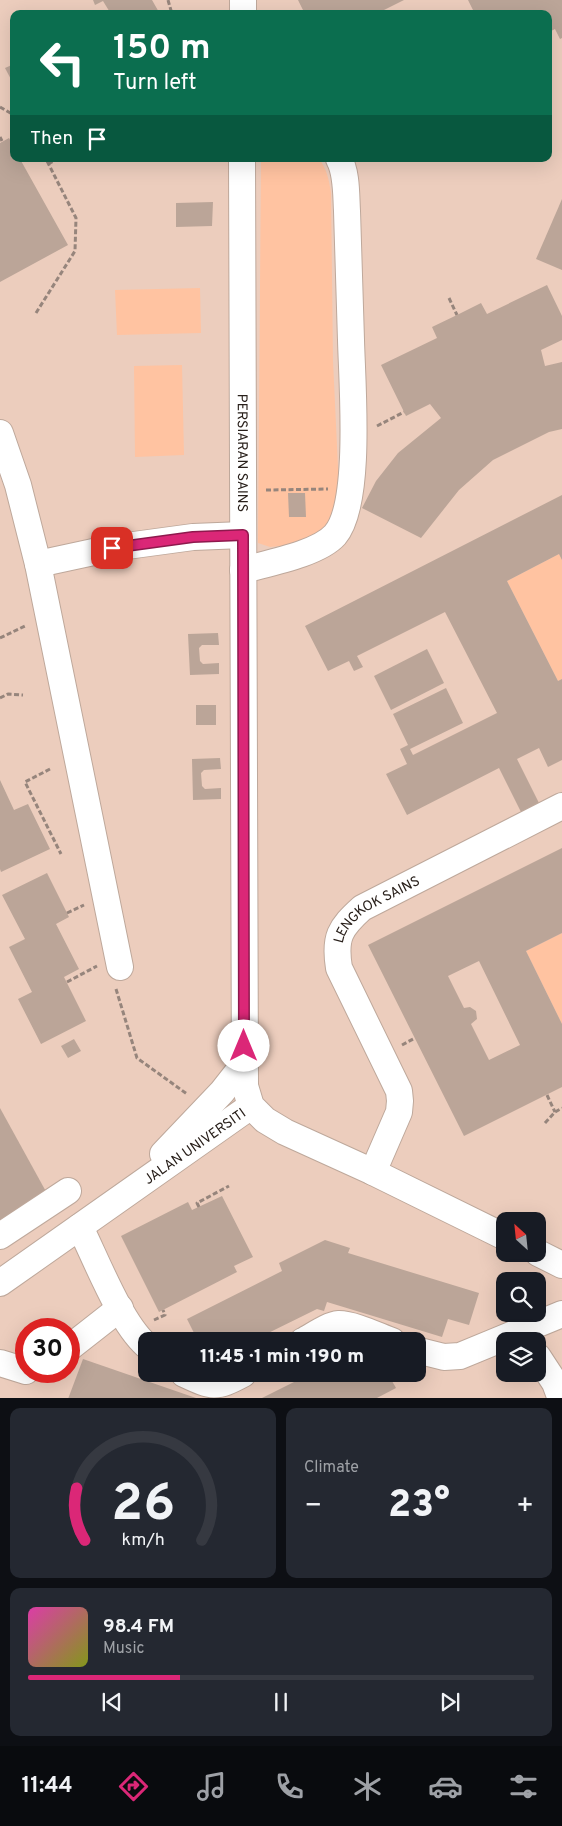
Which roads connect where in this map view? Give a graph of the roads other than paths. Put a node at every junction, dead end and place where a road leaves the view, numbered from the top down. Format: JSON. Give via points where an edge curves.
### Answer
{"nodes":[{"id":1,"x":242,"y":162,"type":"edge"},
{"id":2,"x":341,"y":162,"type":"edge"},
{"id":3,"x":0,"y":432,"type":"edge"},
{"id":4,"x":243,"y":552,"type":"junction"},
{"id":5,"x":38,"y":564,"type":"junction"},
{"id":6,"x":562,"y":806,"type":"edge"},
{"id":7,"x":120,"y":967,"type":"road end"},
{"id":8,"x":244,"y":1064,"type":"junction"},
{"id":9,"x":251,"y":1106,"type":"junction"},
{"id":10,"x":373,"y":1172,"type":"junction"},
{"id":11,"x":144,"y":1181,"type":"junction"},
{"id":12,"x":68,"y":1191,"type":"dead end"},
{"id":13,"x":80,"y":1227,"type":"junction"},
{"id":14,"x":496,"y":1233,"type":"edge"},
{"id":15,"x":0,"y":1236,"type":"edge"},
{"id":16,"x":546,"y":1257,"type":"edge"},
{"id":17,"x":562,"y":1265,"type":"edge"},
{"id":18,"x":3,"y":1277,"type":"edge"},
{"id":19,"x":120,"y":1308,"type":"junction"},
{"id":20,"x":562,"y":1314,"type":"edge"},
{"id":21,"x":320,"y":1332,"type":"edge"},
{"id":22,"x":366,"y":1332,"type":"edge"},
{"id":23,"x":531,"y":1332,"type":"edge"},
{"id":24,"x":138,"y":1336,"type":"edge"},
{"id":25,"x":80,"y":1339,"type":"edge"},
{"id":26,"x":496,"y":1345,"type":"edge"},
{"id":27,"x":426,"y":1352,"type":"edge"},
{"id":28,"x":0,"y":1363,"type":"edge"},
{"id":29,"x":15,"y":1367,"type":"edge"},
{"id":30,"x":546,"y":1369,"type":"edge"},
{"id":31,"x":201,"y":1382,"type":"edge"},
{"id":32,"x":228,"y":1382,"type":"edge"},
{"id":33,"x":561,"y":1398,"type":"edge"}],
"edges":[{"from":1,"to":4,"type":"street","name":"PERSIARAN SAINS"},
{"from":2,"to":4,"type":"street","via":[[347,204],[354,450],[348,506],[334,535],[321,546],[286,557]]},
{"from":3,"to":5,"type":"street","via":[[18,485]]},
{"from":4,"to":5,"type":"street","via":[[193,537],[112,548]]},
{"from":4,"to":8,"type":"street","name":"PERSIARAN SAINS"},
{"from":5,"to":7,"type":"street"},
{"from":6,"to":10,"type":"street","name":"LENGKOK SAINS","via":[[362,908],[347,921],[338,937],[339,968],[399,1091],[399,1112]]},
{"from":8,"to":9,"type":"street","name":"PERSIARAN SAINS"},
{"from":8,"to":11,"type":"street","via":[[168,1148]]},
{"from":9,"to":10,"type":"street","name":"JALAN UNIVERSITI","via":[[265,1120],[286,1132]]},
{"from":9,"to":11,"type":"street","name":"JALAN UNIVERSITI"},
{"from":10,"to":14,"type":"street","name":"JALAN UNIVERSITI"},
{"from":11,"to":13,"type":"street","name":"JALAN UNIVERSITI"},
{"from":12,"to":15,"type":"street"},
{"from":13,"to":18,"type":"street","name":"JALAN UNIVERSITI"},
{"from":13,"to":19,"type":"street"},
{"from":16,"to":17,"type":"street"},
{"from":19,"to":24,"type":"street"},
{"from":19,"to":25,"type":"street"},
{"from":20,"to":23,"type":"street"},
{"from":21,"to":22,"type":"street","via":[[338,1324]]},
{"from":26,"to":27,"type":"street","via":[[460,1356],[444,1357]]},
{"from":28,"to":29,"type":"street"},
{"from":30,"to":33,"type":"street"},
{"from":31,"to":32,"type":"street","via":[[217,1386]]}]}
